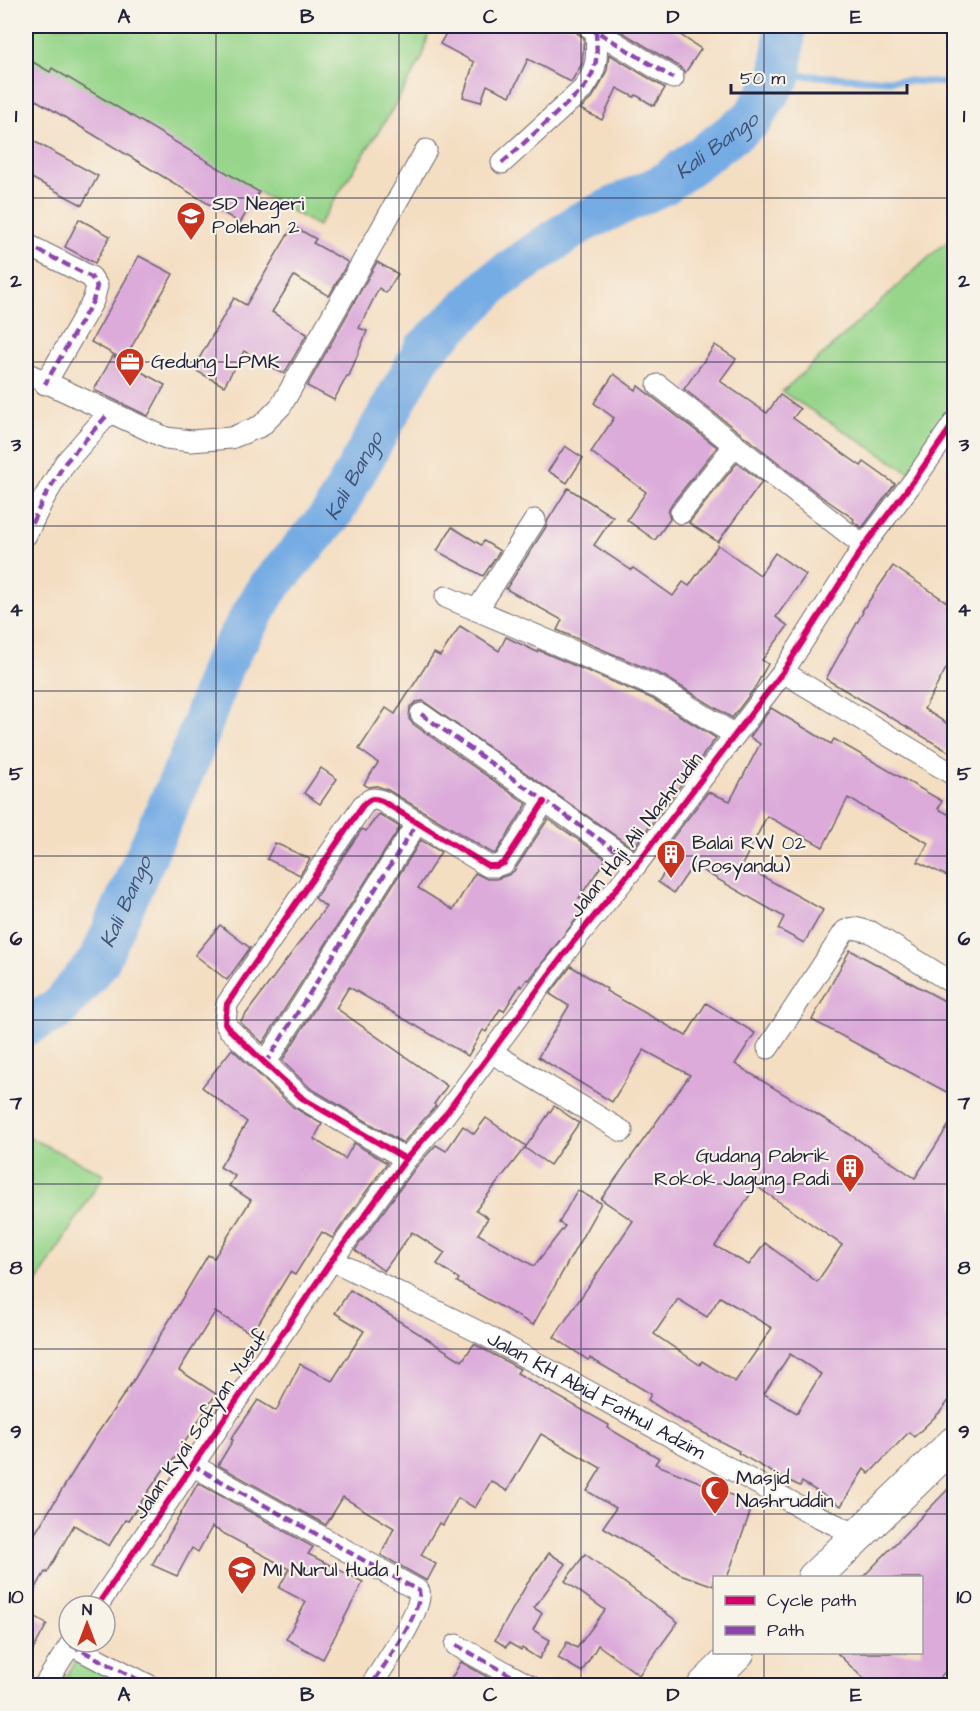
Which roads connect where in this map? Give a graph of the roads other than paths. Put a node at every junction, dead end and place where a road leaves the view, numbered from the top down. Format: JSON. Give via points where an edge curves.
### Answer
{"nodes":[{"id":1,"x":592,"y":28,"type":"edge"},
{"id":2,"x":673,"y":78,"type":"dead end"},
{"id":3,"x":426,"y":150,"type":"dead end"},
{"id":4,"x":502,"y":163,"type":"dead end"},
{"id":5,"x":26,"y":244,"type":"edge"},
{"id":6,"x":26,"y":373,"type":"edge"},
{"id":7,"x":45,"y":384,"type":"junction"},
{"id":8,"x":658,"y":384,"type":"dead end"},
{"id":9,"x":109,"y":412,"type":"junction"},
{"id":10,"x":954,"y":423,"type":"edge"},
{"id":11,"x":735,"y":445,"type":"junction"},
{"id":12,"x":681,"y":513,"type":"dead end"},
{"id":13,"x":536,"y":520,"type":"dead end"},
{"id":14,"x":26,"y":535,"type":"edge"},
{"id":15,"x":864,"y":546,"type":"junction"},
{"id":16,"x":446,"y":597,"type":"dead end"},
{"id":17,"x":477,"y":610,"type":"junction"},
{"id":18,"x":783,"y":672,"type":"junction"},
{"id":19,"x":421,"y":714,"type":"dead end"},
{"id":20,"x":735,"y":735,"type":"junction"},
{"id":21,"x":954,"y":775,"type":"edge"},
{"id":22,"x":544,"y":802,"type":"junction"},
{"id":23,"x":417,"y":823,"type":"junction"},
{"id":24,"x":636,"y":865,"type":"junction"},
{"id":25,"x":954,"y":984,"type":"edge"},
{"id":26,"x":768,"y":1048,"type":"dead end"},
{"id":27,"x":491,"y":1052,"type":"junction"},
{"id":28,"x":265,"y":1064,"type":"junction"},
{"id":29,"x":622,"y":1131,"type":"dead end"},
{"id":30,"x":406,"y":1159,"type":"junction"},
{"id":31,"x":332,"y":1260,"type":"junction"},
{"id":32,"x":954,"y":1443,"type":"edge"},
{"id":33,"x":192,"y":1465,"type":"junction"},
{"id":34,"x":857,"y":1536,"type":"junction"},
{"id":35,"x":816,"y":1576,"type":"edge"},
{"id":36,"x":105,"y":1594,"type":"edge"},
{"id":37,"x":456,"y":1645,"type":"dead end"},
{"id":38,"x":64,"y":1654,"type":"edge"},
{"id":39,"x":91,"y":1654,"type":"edge"},
{"id":40,"x":737,"y":1654,"type":"edge"},
{"id":41,"x":44,"y":1686,"type":"edge"},
{"id":42,"x":150,"y":1686,"type":"edge"},
{"id":43,"x":371,"y":1686,"type":"edge"},
{"id":44,"x":530,"y":1686,"type":"edge"},
{"id":45,"x":704,"y":1686,"type":"edge"}],
"edges":[{"from":1,"to":2,"type":"street"},
{"from":1,"to":4,"type":"street","via":[[597,61],[593,75],[583,89]]},
{"from":3,"to":9,"type":"street","via":[[281,406],[261,426],[231,438],[191,441],[166,438]]},
{"from":5,"to":7,"type":"street","via":[[91,277],[97,286],[93,301]]},
{"from":6,"to":7,"type":"street"},
{"from":7,"to":9,"type":"street"},
{"from":8,"to":11,"type":"street"},
{"from":9,"to":14,"type":"street","via":[[65,463]]},
{"from":10,"to":15,"type":"street","name":"Jalan Haji Ali Nashrudin"},
{"from":11,"to":12,"type":"street"},
{"from":11,"to":15,"type":"street"},
{"from":13,"to":17,"type":"street"},
{"from":15,"to":18,"type":"street","name":"Jalan Haji Ali Nashrudin"},
{"from":16,"to":17,"type":"street"},
{"from":17,"to":20,"type":"street","via":[[659,688]]},
{"from":18,"to":20,"type":"street","name":"Jalan Haji Ali Nashrudin"},
{"from":18,"to":21,"type":"street"},
{"from":19,"to":22,"type":"street"},
{"from":20,"to":24,"type":"street","name":"Jalan Haji Ali Nashrudin"},
{"from":22,"to":23,"type":"street","via":[[504,863],[496,867],[482,864]]},
{"from":22,"to":24,"type":"street"},
{"from":23,"to":28,"type":"street"},
{"from":23,"to":28,"type":"street","via":[[375,798],[363,805],[227,1004],[225,1023]]},
{"from":24,"to":27,"type":"street","name":"Jalan Haji Ali Nashrudin"},
{"from":25,"to":26,"type":"street","via":[[871,932],[854,928],[845,931]]},
{"from":27,"to":29,"type":"street"},
{"from":27,"to":30,"type":"street","name":"Jalan Haji Ali Nashrudin","via":[[444,1116]]},
{"from":28,"to":30,"type":"street","via":[[302,1098]]},
{"from":30,"to":31,"type":"street","name":"Jalan Haji Ali Nashrudin"},
{"from":31,"to":33,"type":"street","name":"Jalan Kyai Sofyan Yusuf"},
{"from":31,"to":34,"type":"street","name":"Jalan KH Abid Fathul Adzim","via":[[483,1334]]},
{"from":32,"to":34,"type":"main road"},
{"from":33,"to":36,"type":"street","name":"Jalan Kyai Sofyan Yusuf"},
{"from":33,"to":43,"type":"street","via":[[419,1591],[420,1602],[409,1625]]},
{"from":34,"to":35,"type":"main road"},
{"from":37,"to":44,"type":"street"},
{"from":38,"to":41,"type":"street"},
{"from":39,"to":42,"type":"street"},
{"from":40,"to":45,"type":"main road"}]}
